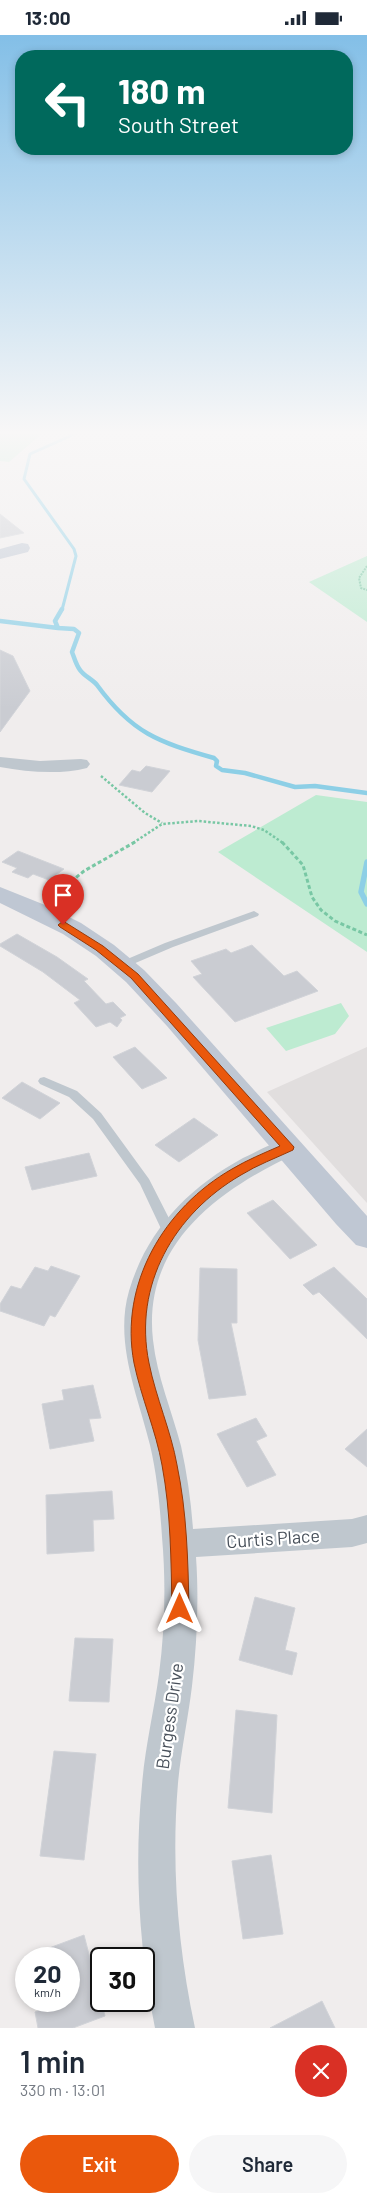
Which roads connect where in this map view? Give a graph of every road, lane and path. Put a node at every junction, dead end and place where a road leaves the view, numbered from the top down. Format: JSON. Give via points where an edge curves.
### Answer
{"nodes":[{"id":1,"x":22,"y":548,"type":"dead end"},
{"id":2,"x":0,"y":554,"type":"edge"},
{"id":3,"x":367,"y":565,"type":"edge"},
{"id":4,"x":367,"y":590,"type":"edge"},
{"id":5,"x":0,"y":762,"type":"edge"},
{"id":6,"x":81,"y":764,"type":"dead end"},
{"id":7,"x":101,"y":776,"type":"dead end"},
{"id":8,"x":163,"y":823,"type":"junction"},
{"id":9,"x":0,"y":894,"type":"edge"},
{"id":10,"x":38,"y":911,"type":"junction"},
{"id":11,"x":254,"y":914,"type":"dead end"},
{"id":12,"x":367,"y":935,"type":"edge"},
{"id":13,"x":122,"y":965,"type":"junction"},
{"id":14,"x":44,"y":1081,"type":"dead end"},
{"id":15,"x":288,"y":1147,"type":"junction"},
{"id":16,"x":169,"y":1232,"type":"junction"},
{"id":17,"x":367,"y":1236,"type":"edge"},
{"id":18,"x":367,"y":1529,"type":"edge"},
{"id":19,"x":179,"y":1544,"type":"junction"},
{"id":20,"x":175,"y":2028,"type":"edge"}],
"edges":[{"from":1,"to":2,"type":"street"},
{"from":3,"to":4,"type":"path","via":[[358,578],[361,588]]},
{"from":5,"to":6,"type":"street","via":[[41,767]]},
{"from":7,"to":8,"type":"path","via":[[145,813]]},
{"from":8,"to":10,"type":"path","via":[[81,872]]},
{"from":8,"to":12,"type":"path","via":[[199,821],[259,828],[302,863],[310,881],[312,897],[322,911]]},
{"from":9,"to":10,"type":"street"},
{"from":10,"to":13,"type":"street","via":[[74,931]]},
{"from":11,"to":13,"type":"lane"},
{"from":13,"to":15,"type":"street","via":[[151,993]]},
{"from":14,"to":16,"type":"lane","via":[[73,1094],[97,1116],[145,1181]]},
{"from":15,"to":16,"type":"street","name":"Burgess Drive","via":[[216,1185]]},
{"from":15,"to":17,"type":"street"},
{"from":16,"to":19,"type":"street","name":"Burgess Drive","via":[[149,1270],[138,1326],[142,1363],[170,1465]]},
{"from":18,"to":19,"type":"street","name":"Curtis Place","via":[[352,1533]]},
{"from":19,"to":20,"type":"street","name":"Burgess Drive","via":[[178,1657],[160,1785],[158,1836],[160,1937]]}]}
